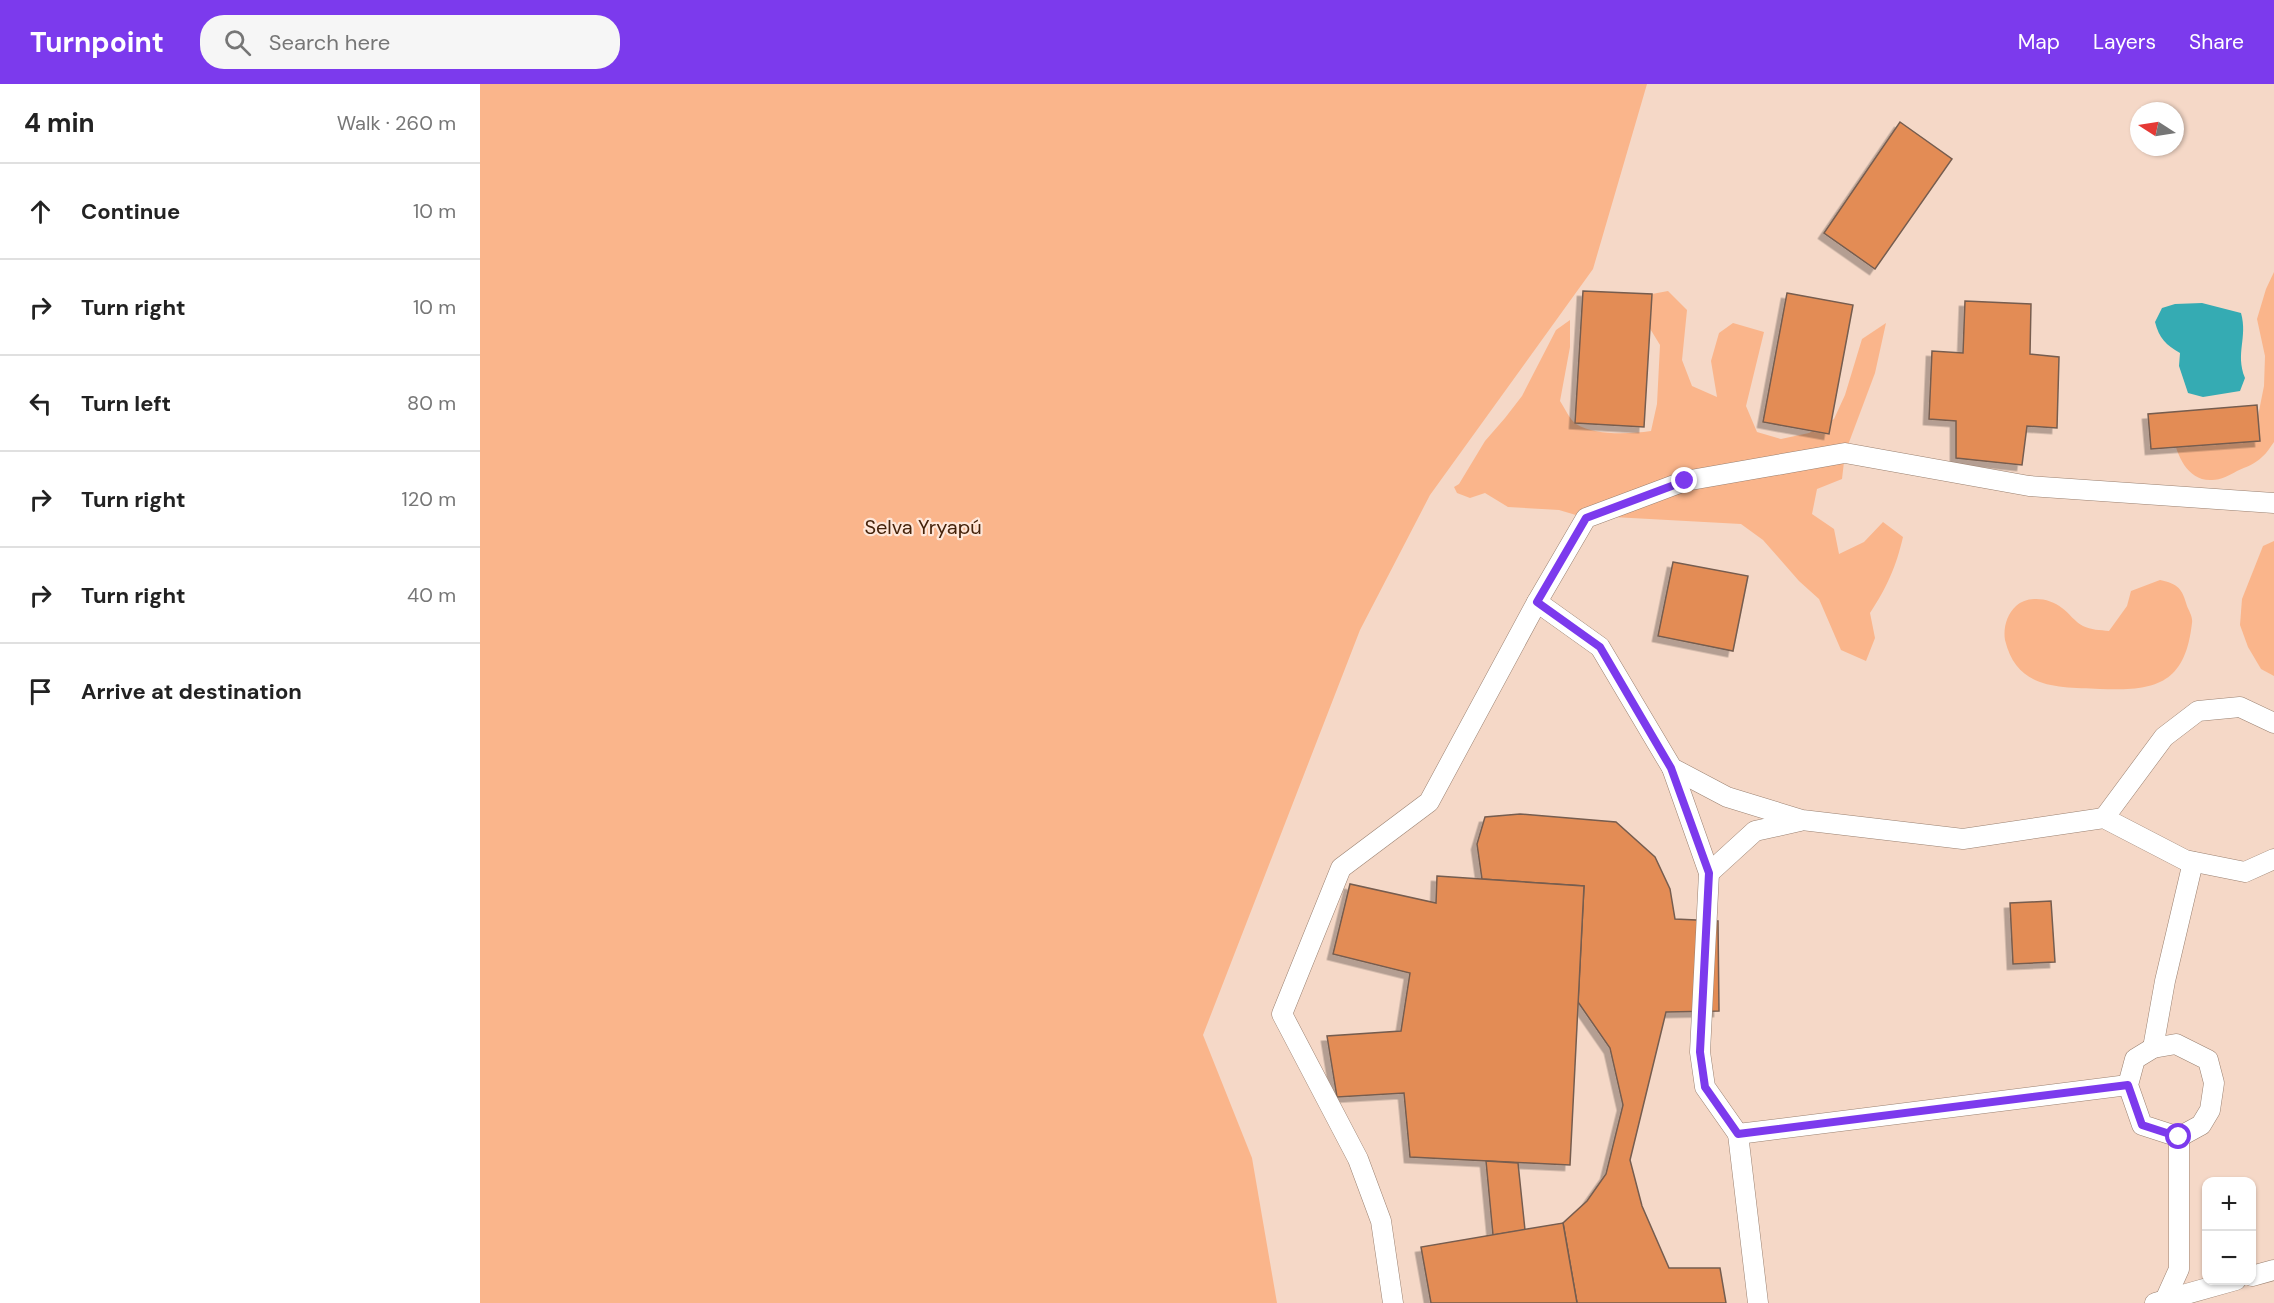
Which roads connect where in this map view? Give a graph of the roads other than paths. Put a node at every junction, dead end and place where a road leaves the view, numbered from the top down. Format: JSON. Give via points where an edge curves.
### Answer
{"nodes":[{"id":1,"x":2274,"y":503,"type":"edge"},
{"id":2,"x":1537,"y":602,"type":"junction"},
{"id":3,"x":2274,"y":723,"type":"edge"},
{"id":4,"x":1671,"y":768,"type":"junction"},
{"id":5,"x":2104,"y":818,"type":"junction"},
{"id":6,"x":1802,"y":820,"type":"junction"},
{"id":7,"x":2274,"y":859,"type":"edge"},
{"id":8,"x":2193,"y":862,"type":"junction"},
{"id":9,"x":1709,"y":873,"type":"junction"},
{"id":10,"x":2153,"y":1048,"type":"junction"},
{"id":11,"x":2128,"y":1085,"type":"junction"},
{"id":12,"x":1738,"y":1134,"type":"junction"},
{"id":13,"x":2179,"y":1137,"type":"junction"},
{"id":14,"x":2274,"y":1270,"type":"edge"},
{"id":15,"x":2256,"y":1275,"type":"edge"},
{"id":16,"x":2221,"y":1285,"type":"edge"},
{"id":17,"x":2160,"y":1301,"type":"edge"},
{"id":18,"x":1393,"y":1303,"type":"edge"},
{"id":19,"x":1758,"y":1303,"type":"edge"}],
"edges":[{"from":1,"to":2,"type":"lane","via":[[2029,486],[1845,453],[1685,481],[1586,518]]},
{"from":2,"to":4,"type":"lane","via":[[1600,647]]},
{"from":2,"to":18,"type":"lane","via":[[1429,802],[1341,868],[1282,1014],[1358,1159],[1370,1190],[1381,1221]]},
{"from":3,"to":5,"type":"lane","via":[[2240,707],[2198,711],[2164,737]]},
{"from":4,"to":6,"type":"lane","via":[[1726,797]]},
{"from":4,"to":9,"type":"lane"},
{"from":5,"to":6,"type":"lane","via":[[1963,839]]},
{"from":5,"to":8,"type":"lane"},
{"from":6,"to":9,"type":"lane","via":[[1755,831]]},
{"from":7,"to":8,"type":"lane","via":[[2245,872]]},
{"from":8,"to":10,"type":"lane"},
{"from":9,"to":12,"type":"lane","via":[[1700,1052],[1705,1087]]},
{"from":10,"to":11,"type":"lane","via":[[2135,1059]]},
{"from":10,"to":13,"type":"lane","via":[[2176,1044],[2208,1060],[2214,1083],[2210,1110],[2201,1125]]},
{"from":11,"to":12,"type":"lane"},
{"from":11,"to":13,"type":"lane","via":[[2142,1125]]},
{"from":12,"to":19,"type":"lane"},
{"from":13,"to":17,"type":"lane","via":[[2179,1269]]},
{"from":14,"to":15,"type":"lane"},
{"from":16,"to":17,"type":"lane"}]}
